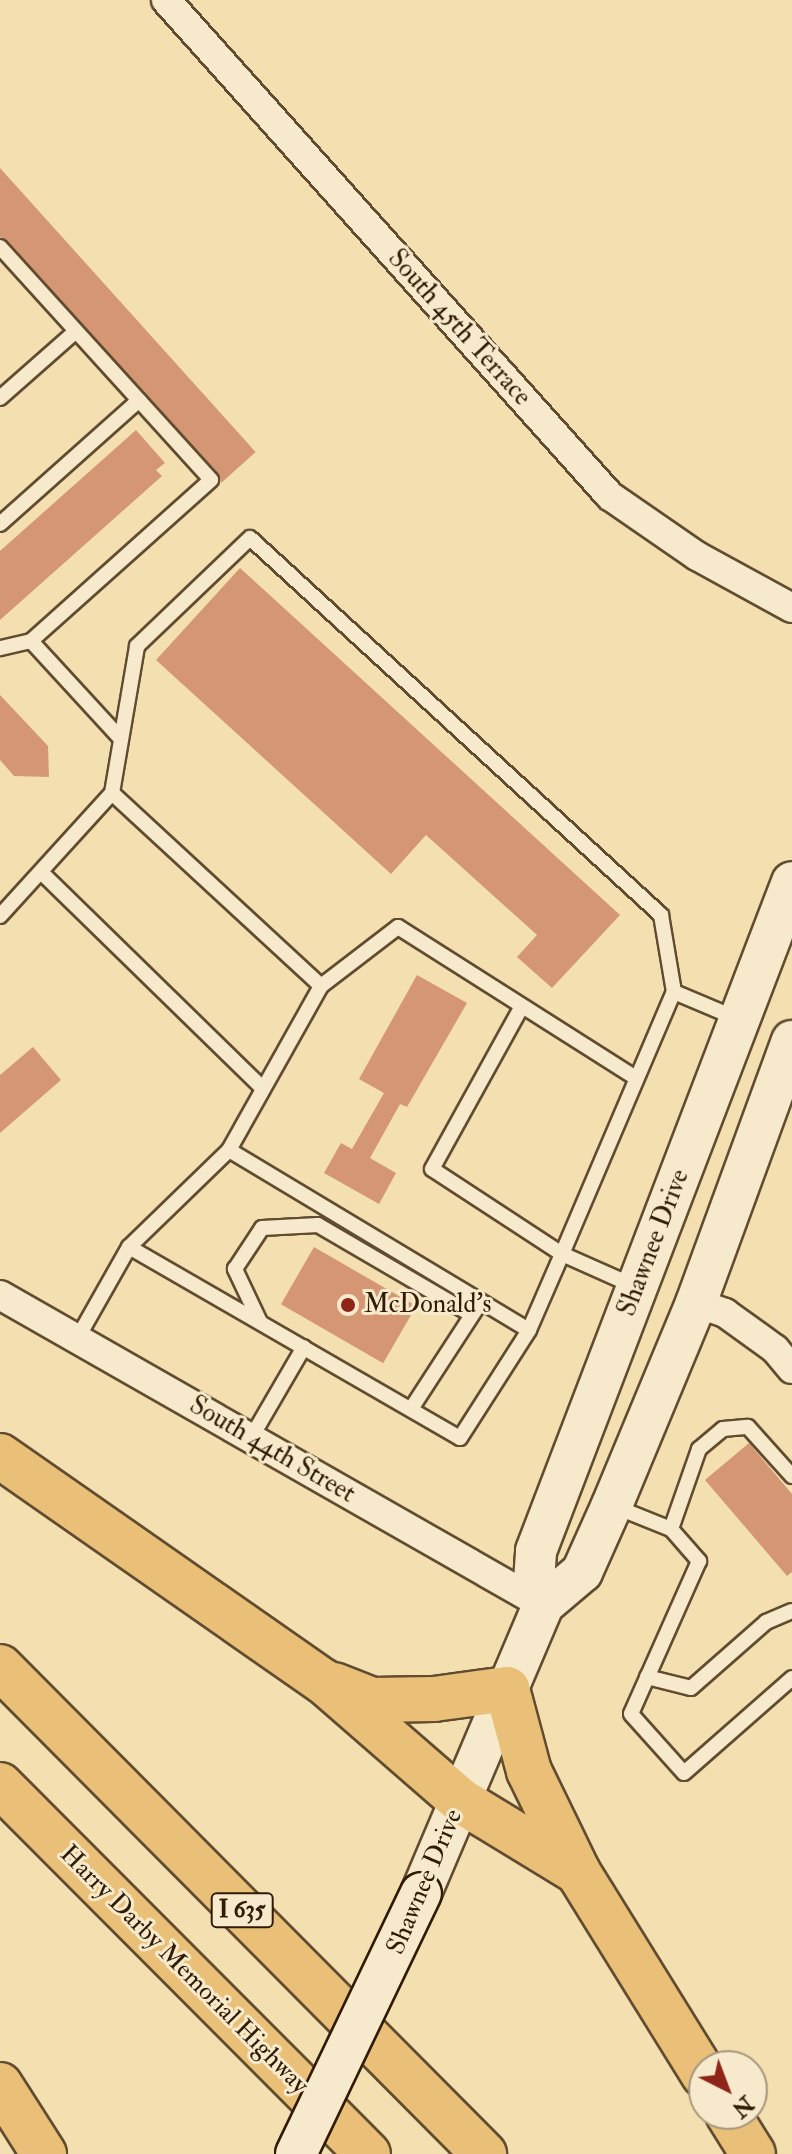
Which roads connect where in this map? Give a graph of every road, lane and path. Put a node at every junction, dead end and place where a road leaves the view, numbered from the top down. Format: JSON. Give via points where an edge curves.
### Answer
{"nodes":[{"id":1,"x":166,"y":0,"type":"edge"},
{"id":2,"x":2,"y":254,"type":"edge"},
{"id":3,"x":76,"y":331,"type":"junction"},
{"id":4,"x":0,"y":398,"type":"edge"},
{"id":5,"x":139,"y":400,"type":"junction"},
{"id":6,"x":0,"y":524,"type":"edge"},
{"id":7,"x":792,"y":608,"type":"edge"},
{"id":8,"x":31,"y":641,"type":"junction"},
{"id":9,"x":0,"y":648,"type":"edge"},
{"id":10,"x":121,"y":739,"type":"junction"},
{"id":11,"x":112,"y":793,"type":"junction"},
{"id":12,"x":41,"y":872,"type":"junction"},
{"id":13,"x":792,"y":882,"type":"edge"},
{"id":14,"x":0,"y":916,"type":"edge"},
{"id":15,"x":321,"y":986,"type":"junction"},
{"id":16,"x":674,"y":992,"type":"junction"},
{"id":17,"x":522,"y":1006,"type":"junction"},
{"id":18,"x":740,"y":1020,"type":"junction"},
{"id":19,"x":792,"y":1040,"type":"edge"},
{"id":20,"x":636,"y":1078,"type":"junction"},
{"id":21,"x":263,"y":1089,"type":"junction"},
{"id":22,"x":229,"y":1150,"type":"junction"},
{"id":23,"x":129,"y":1247,"type":"junction"},
{"id":24,"x":562,"y":1254,"type":"junction"},
{"id":25,"x":637,"y":1287,"type":"junction"},
{"id":26,"x":0,"y":1295,"type":"edge"},
{"id":27,"x":696,"y":1303,"type":"junction"},
{"id":28,"x":476,"y":1309,"type":"junction"},
{"id":29,"x":260,"y":1322,"type":"junction"},
{"id":30,"x":529,"y":1330,"type":"junction"},
{"id":31,"x":77,"y":1339,"type":"junction"},
{"id":32,"x":304,"y":1347,"type":"junction"},
{"id":33,"x":792,"y":1369,"type":"edge"},
{"id":34,"x":411,"y":1409,"type":"junction"},
{"id":35,"x":251,"y":1438,"type":"junction"},
{"id":36,"x":0,"y":1456,"type":"edge"},
{"id":37,"x":792,"y":1476,"type":"edge"},
{"id":38,"x":612,"y":1505,"type":"junction"},
{"id":39,"x":671,"y":1529,"type":"junction"},
{"id":40,"x":543,"y":1605,"type":"junction"},
{"id":41,"x":792,"y":1611,"type":"edge"},
{"id":42,"x":0,"y":1667,"type":"edge"},
{"id":43,"x":647,"y":1677,"type":"junction"},
{"id":44,"x":792,"y":1678,"type":"edge"},
{"id":45,"x":323,"y":1681,"type":"junction"},
{"id":46,"x":507,"y":1689,"type":"junction"},
{"id":47,"x":0,"y":1785,"type":"edge"},
{"id":48,"x":461,"y":1801,"type":"junction"},
{"id":49,"x":578,"y":1872,"type":"junction"},
{"id":50,"x":688,"y":2050,"type":"edge"},
{"id":51,"x":0,"y":2085,"type":"edge"},
{"id":52,"x":738,"y":2130,"type":"edge"},
{"id":53,"x":44,"y":2154,"type":"edge"},
{"id":54,"x":296,"y":2154,"type":"edge"},
{"id":55,"x":368,"y":2154,"type":"edge"},
{"id":56,"x":484,"y":2154,"type":"edge"},
{"id":57,"x":753,"y":2154,"type":"edge"}],
"edges":[{"from":1,"to":7,"type":"street","name":"South 45th Terrace","via":[[610,496],[697,556]]},
{"from":2,"to":3,"type":"lane"},
{"from":3,"to":4,"type":"lane"},
{"from":3,"to":5,"type":"lane"},
{"from":5,"to":6,"type":"lane"},
{"from":5,"to":8,"type":"lane","via":[[211,480]]},
{"from":8,"to":9,"type":"lane"},
{"from":8,"to":10,"type":"lane"},
{"from":10,"to":11,"type":"lane"},
{"from":10,"to":16,"type":"lane","via":[[137,646],[250,538],[661,915]]},
{"from":11,"to":12,"type":"lane"},
{"from":11,"to":15,"type":"lane"},
{"from":12,"to":14,"type":"lane"},
{"from":12,"to":21,"type":"lane"},
{"from":13,"to":18,"type":"main road","name":"Shawnee Drive"},
{"from":15,"to":17,"type":"lane","via":[[398,927]]},
{"from":15,"to":21,"type":"lane"},
{"from":16,"to":18,"type":"lane"},
{"from":16,"to":20,"type":"lane"},
{"from":17,"to":20,"type":"lane"},
{"from":17,"to":24,"type":"lane","via":[[432,1169]]},
{"from":18,"to":19,"type":"main road"},
{"from":18,"to":25,"type":"main road","name":"Shawnee Drive"},
{"from":19,"to":27,"type":"main road","name":"Shawnee Drive"},
{"from":20,"to":24,"type":"lane"},
{"from":21,"to":22,"type":"lane"},
{"from":22,"to":23,"type":"lane"},
{"from":22,"to":28,"type":"lane"},
{"from":23,"to":29,"type":"lane"},
{"from":23,"to":31,"type":"lane"},
{"from":24,"to":25,"type":"lane"},
{"from":24,"to":30,"type":"lane"},
{"from":25,"to":27,"type":"main road"},
{"from":25,"to":40,"type":"main road","name":"Shawnee Drive","via":[[536,1551],[534,1581]]},
{"from":26,"to":31,"type":"street","name":"South 44th Street"},
{"from":27,"to":33,"type":"street","via":[[725,1313],[775,1349]]},
{"from":27,"to":38,"type":"main road","name":"Shawnee Drive"},
{"from":28,"to":29,"type":"lane","via":[[318,1225],[262,1228],[235,1269]]},
{"from":28,"to":30,"type":"lane"},
{"from":28,"to":34,"type":"lane"},
{"from":29,"to":32,"type":"lane"},
{"from":30,"to":34,"type":"lane","via":[[460,1438]]},
{"from":31,"to":35,"type":"street","name":"South 44th Street"},
{"from":32,"to":34,"type":"lane"},
{"from":32,"to":35,"type":"lane"},
{"from":35,"to":40,"type":"street","name":"South 44th Street"},
{"from":36,"to":45,"type":"highway"},
{"from":37,"to":39,"type":"lane","via":[[748,1427],[723,1429],[699,1449]]},
{"from":38,"to":39,"type":"lane"},
{"from":38,"to":40,"type":"main road","name":"Shawnee Drive","via":[[582,1572]]},
{"from":39,"to":43,"type":"lane","via":[[699,1561]]},
{"from":40,"to":46,"type":"main road","name":"Shawnee Drive"},
{"from":41,"to":43,"type":"lane","via":[[766,1622],[691,1688]]},
{"from":42,"to":56,"type":"highway","number":"I 635"},
{"from":43,"to":44,"type":"lane","via":[[631,1714],[684,1773]]},
{"from":45,"to":46,"type":"highway","via":[[372,1700],[434,1699]]},
{"from":45,"to":48,"type":"highway"},
{"from":46,"to":48,"type":"main road","name":"Shawnee Drive"},
{"from":46,"to":49,"type":"highway","via":[[529,1771]]},
{"from":47,"to":55,"type":"highway","name":"Harry Darby Memorial Highway"},
{"from":48,"to":49,"type":"highway"},
{"from":48,"to":54,"type":"main road","name":"Shawnee Drive","bridge":true},
{"from":49,"to":50,"type":"highway"},
{"from":51,"to":53,"type":"highway"},
{"from":52,"to":57,"type":"highway"}]}
